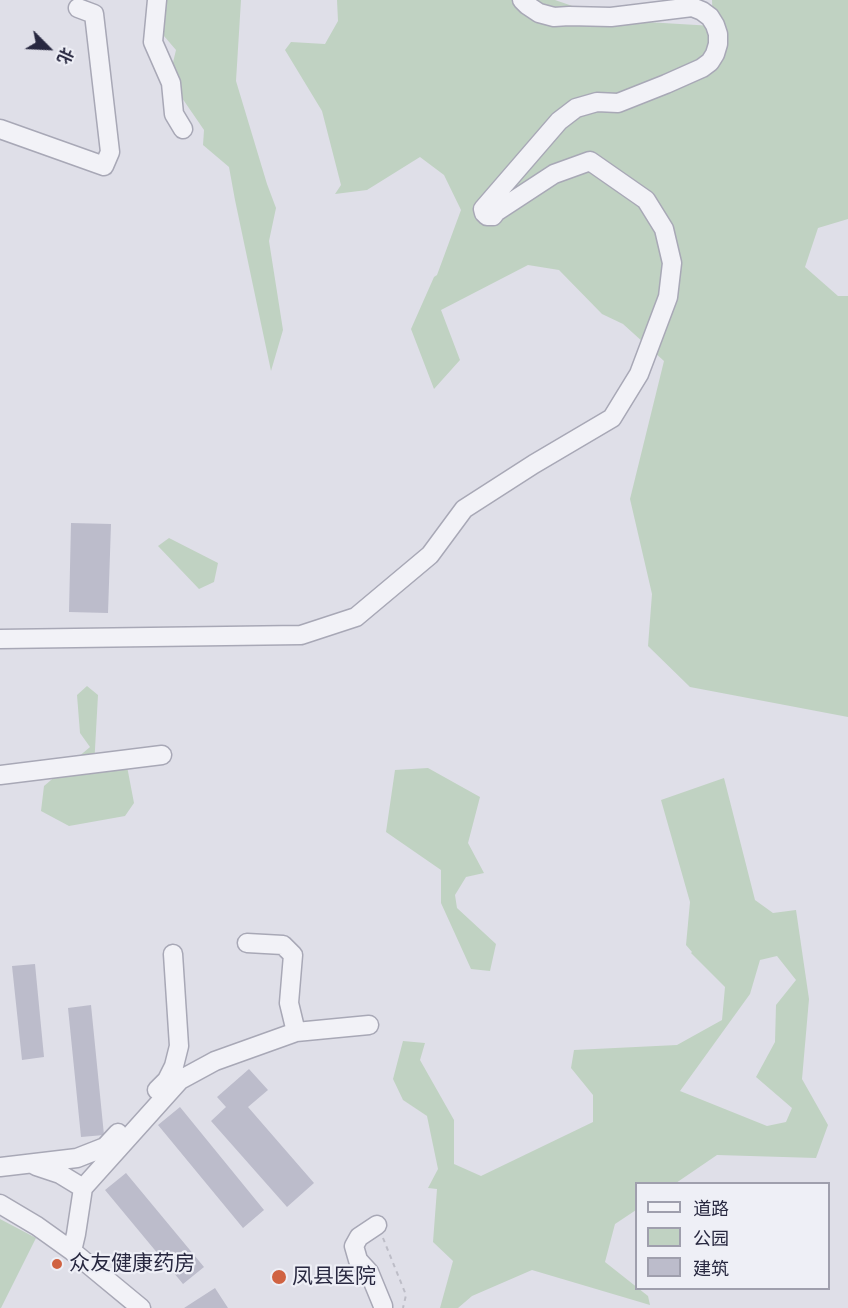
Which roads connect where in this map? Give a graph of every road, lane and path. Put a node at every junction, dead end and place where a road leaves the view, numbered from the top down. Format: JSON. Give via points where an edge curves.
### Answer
{"nodes":[{"id":1,"x":157,"y":0,"type":"edge"},
{"id":2,"x":522,"y":0,"type":"edge"},
{"id":3,"x":78,"y":8,"type":"dead end"},
{"id":4,"x":0,"y":129,"type":"edge"},
{"id":5,"x":183,"y":129,"type":"dead end"},
{"id":6,"x":0,"y":639,"type":"edge"},
{"id":7,"x":162,"y":755,"type":"dead end"},
{"id":8,"x":0,"y":775,"type":"edge"},
{"id":9,"x":247,"y":943,"type":"dead end"},
{"id":10,"x":173,"y":954,"type":"dead end"},
{"id":11,"x":369,"y":1025,"type":"dead end"},
{"id":12,"x":296,"y":1032,"type":"junction"},
{"id":13,"x":23,"y":1164,"type":"junction"},
{"id":14,"x":0,"y":1167,"type":"edge"},
{"id":15,"x":83,"y":1188,"type":"junction"},
{"id":16,"x":0,"y":1204,"type":"edge"},
{"id":17,"x":377,"y":1225,"type":"joint"},
{"id":18,"x":72,"y":1251,"type":"junction"},
{"id":19,"x":141,"y":1308,"type":"edge"},
{"id":20,"x":383,"y":1308,"type":"edge"},
{"id":21,"x":403,"y":1308,"type":"edge"}],
"edges":[{"from":1,"to":5,"type":"street","via":[[153,42],[171,83],[174,114]]},
{"from":2,"to":6,"type":"street","via":[[540,13],[554,17],[611,17],[692,7],[710,17],[718,34],[715,54],[702,68],[618,103],[597,102],[576,108],[559,121],[483,208],[487,216],[493,216],[554,174],[590,161],[646,200],[658,219],[672,262],[668,297],[639,374],[612,418],[464,509],[430,555],[357,617],[300,635]]},
{"from":3,"to":4,"type":"street","via":[[94,14],[110,152],[104,166]]},
{"from":7,"to":8,"type":"street"},
{"from":9,"to":12,"type":"street","via":[[282,945],[293,955],[288,1003]]},
{"from":10,"to":13,"type":"street","via":[[179,1046],[167,1080],[105,1147],[77,1158]]},
{"from":11,"to":12,"type":"street"},
{"from":12,"to":15,"type":"street","via":[[215,1061],[180,1080]]},
{"from":13,"to":14,"type":"street"},
{"from":13,"to":15,"type":"street","via":[[54,1171]]},
{"from":15,"to":18,"type":"street"},
{"from":16,"to":18,"type":"street"},
{"from":17,"to":20,"type":"street","via":[[359,1237],[354,1246]]},
{"from":17,"to":21,"type":"path","via":[[406,1295]]},
{"from":18,"to":19,"type":"street"}]}
